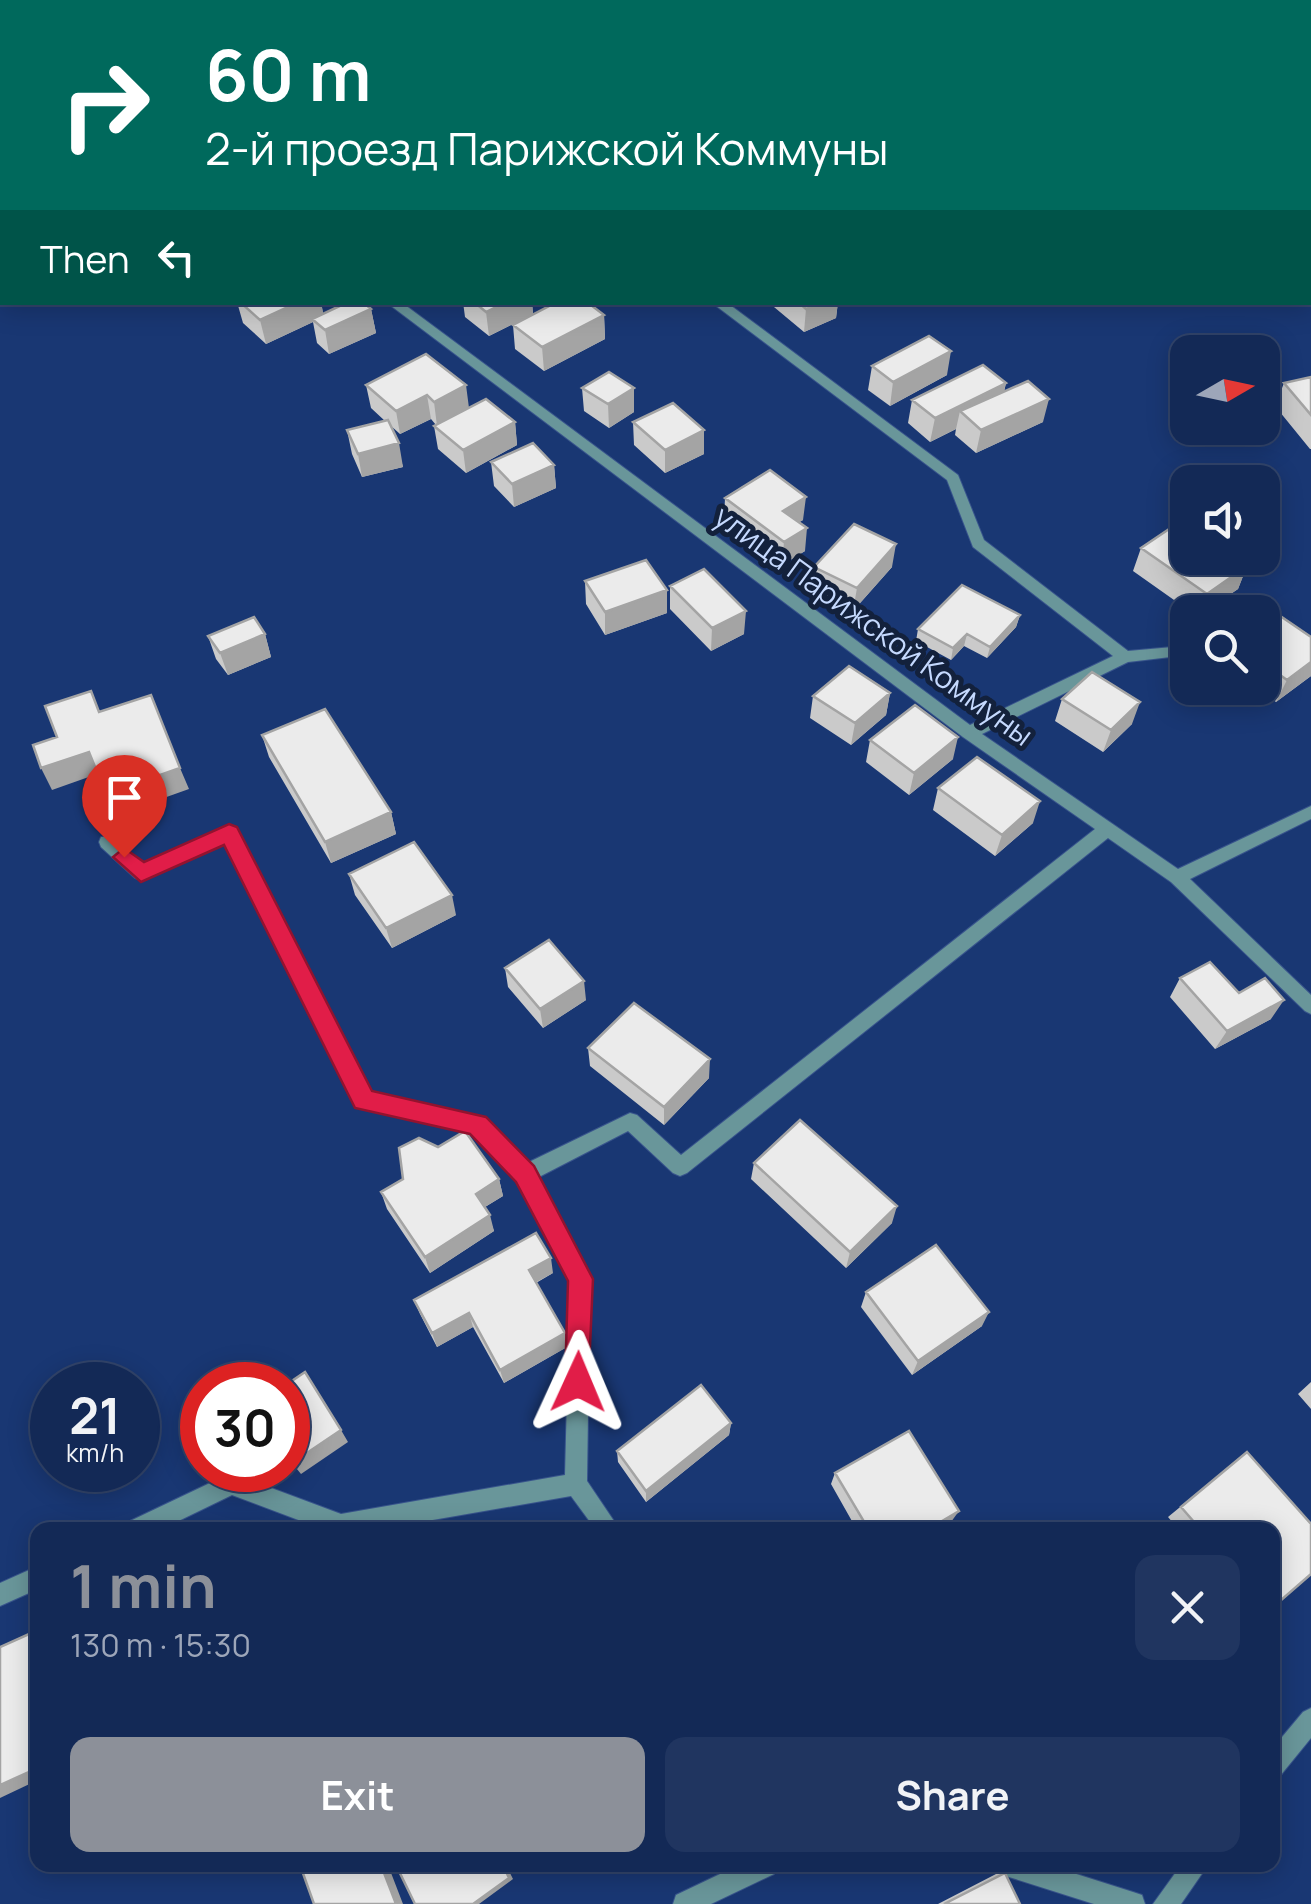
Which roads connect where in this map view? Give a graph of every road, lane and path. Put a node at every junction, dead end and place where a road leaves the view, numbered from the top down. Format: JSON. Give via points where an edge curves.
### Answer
{"nodes":[{"id":1,"x":396,"y":305,"type":"edge"},
{"id":2,"x":720,"y":305,"type":"edge"},
{"id":3,"x":1170,"y":651,"type":"edge"},
{"id":4,"x":1126,"y":656,"type":"junction"},
{"id":5,"x":969,"y":733,"type":"junction"},
{"id":6,"x":1311,"y":812,"type":"edge"},
{"id":7,"x":1108,"y":828,"type":"junction"},
{"id":8,"x":107,"y":842,"type":"dead end"},
{"id":9,"x":1177,"y":877,"type":"junction"},
{"id":10,"x":1311,"y":1006,"type":"edge"},
{"id":11,"x":525,"y":1174,"type":"junction"},
{"id":12,"x":576,"y":1484,"type":"junction"},
{"id":13,"x":153,"y":1522,"type":"edge"},
{"id":14,"x":331,"y":1522,"type":"edge"},
{"id":15,"x":363,"y":1522,"type":"edge"},
{"id":16,"x":603,"y":1522,"type":"edge"},
{"id":17,"x":30,"y":1581,"type":"edge"},
{"id":18,"x":0,"y":1595,"type":"edge"},
{"id":19,"x":1311,"y":1720,"type":"edge"},
{"id":20,"x":1280,"y":1758,"type":"edge"},
{"id":21,"x":750,"y":1872,"type":"edge"},
{"id":22,"x":1031,"y":1872,"type":"edge"},
{"id":23,"x":1190,"y":1872,"type":"edge"},
{"id":24,"x":684,"y":1904,"type":"edge"},
{"id":25,"x":1133,"y":1904,"type":"edge"},
{"id":26,"x":1164,"y":1904,"type":"edge"}],
"edges":[{"from":1,"to":5,"type":"street","name":"улица Парижской Коммуны"},
{"from":2,"to":4,"type":"street","via":[[953,478],[978,542]]},
{"from":3,"to":4,"type":"street"},
{"from":4,"to":5,"type":"street"},
{"from":5,"to":7,"type":"street","name":"улица Парижской Коммуны"},
{"from":6,"to":9,"type":"street"},
{"from":7,"to":9,"type":"street","name":"улица Парижской Коммуны"},
{"from":7,"to":11,"type":"street","via":[[680,1167],[630,1121]]},
{"from":8,"to":11,"type":"street","via":[[141,873],[229,833],[364,1100],[477,1125]]},
{"from":9,"to":10,"type":"street","name":"улица Парижской Коммуны"},
{"from":11,"to":12,"type":"street","via":[[580,1279]]},
{"from":12,"to":15,"type":"street"},
{"from":12,"to":16,"type":"street"},
{"from":13,"to":14,"type":"street","via":[[232,1484]]},
{"from":17,"to":18,"type":"street"},
{"from":19,"to":20,"type":"street"},
{"from":21,"to":24,"type":"street"},
{"from":22,"to":25,"type":"street"},
{"from":23,"to":26,"type":"street"}]}
